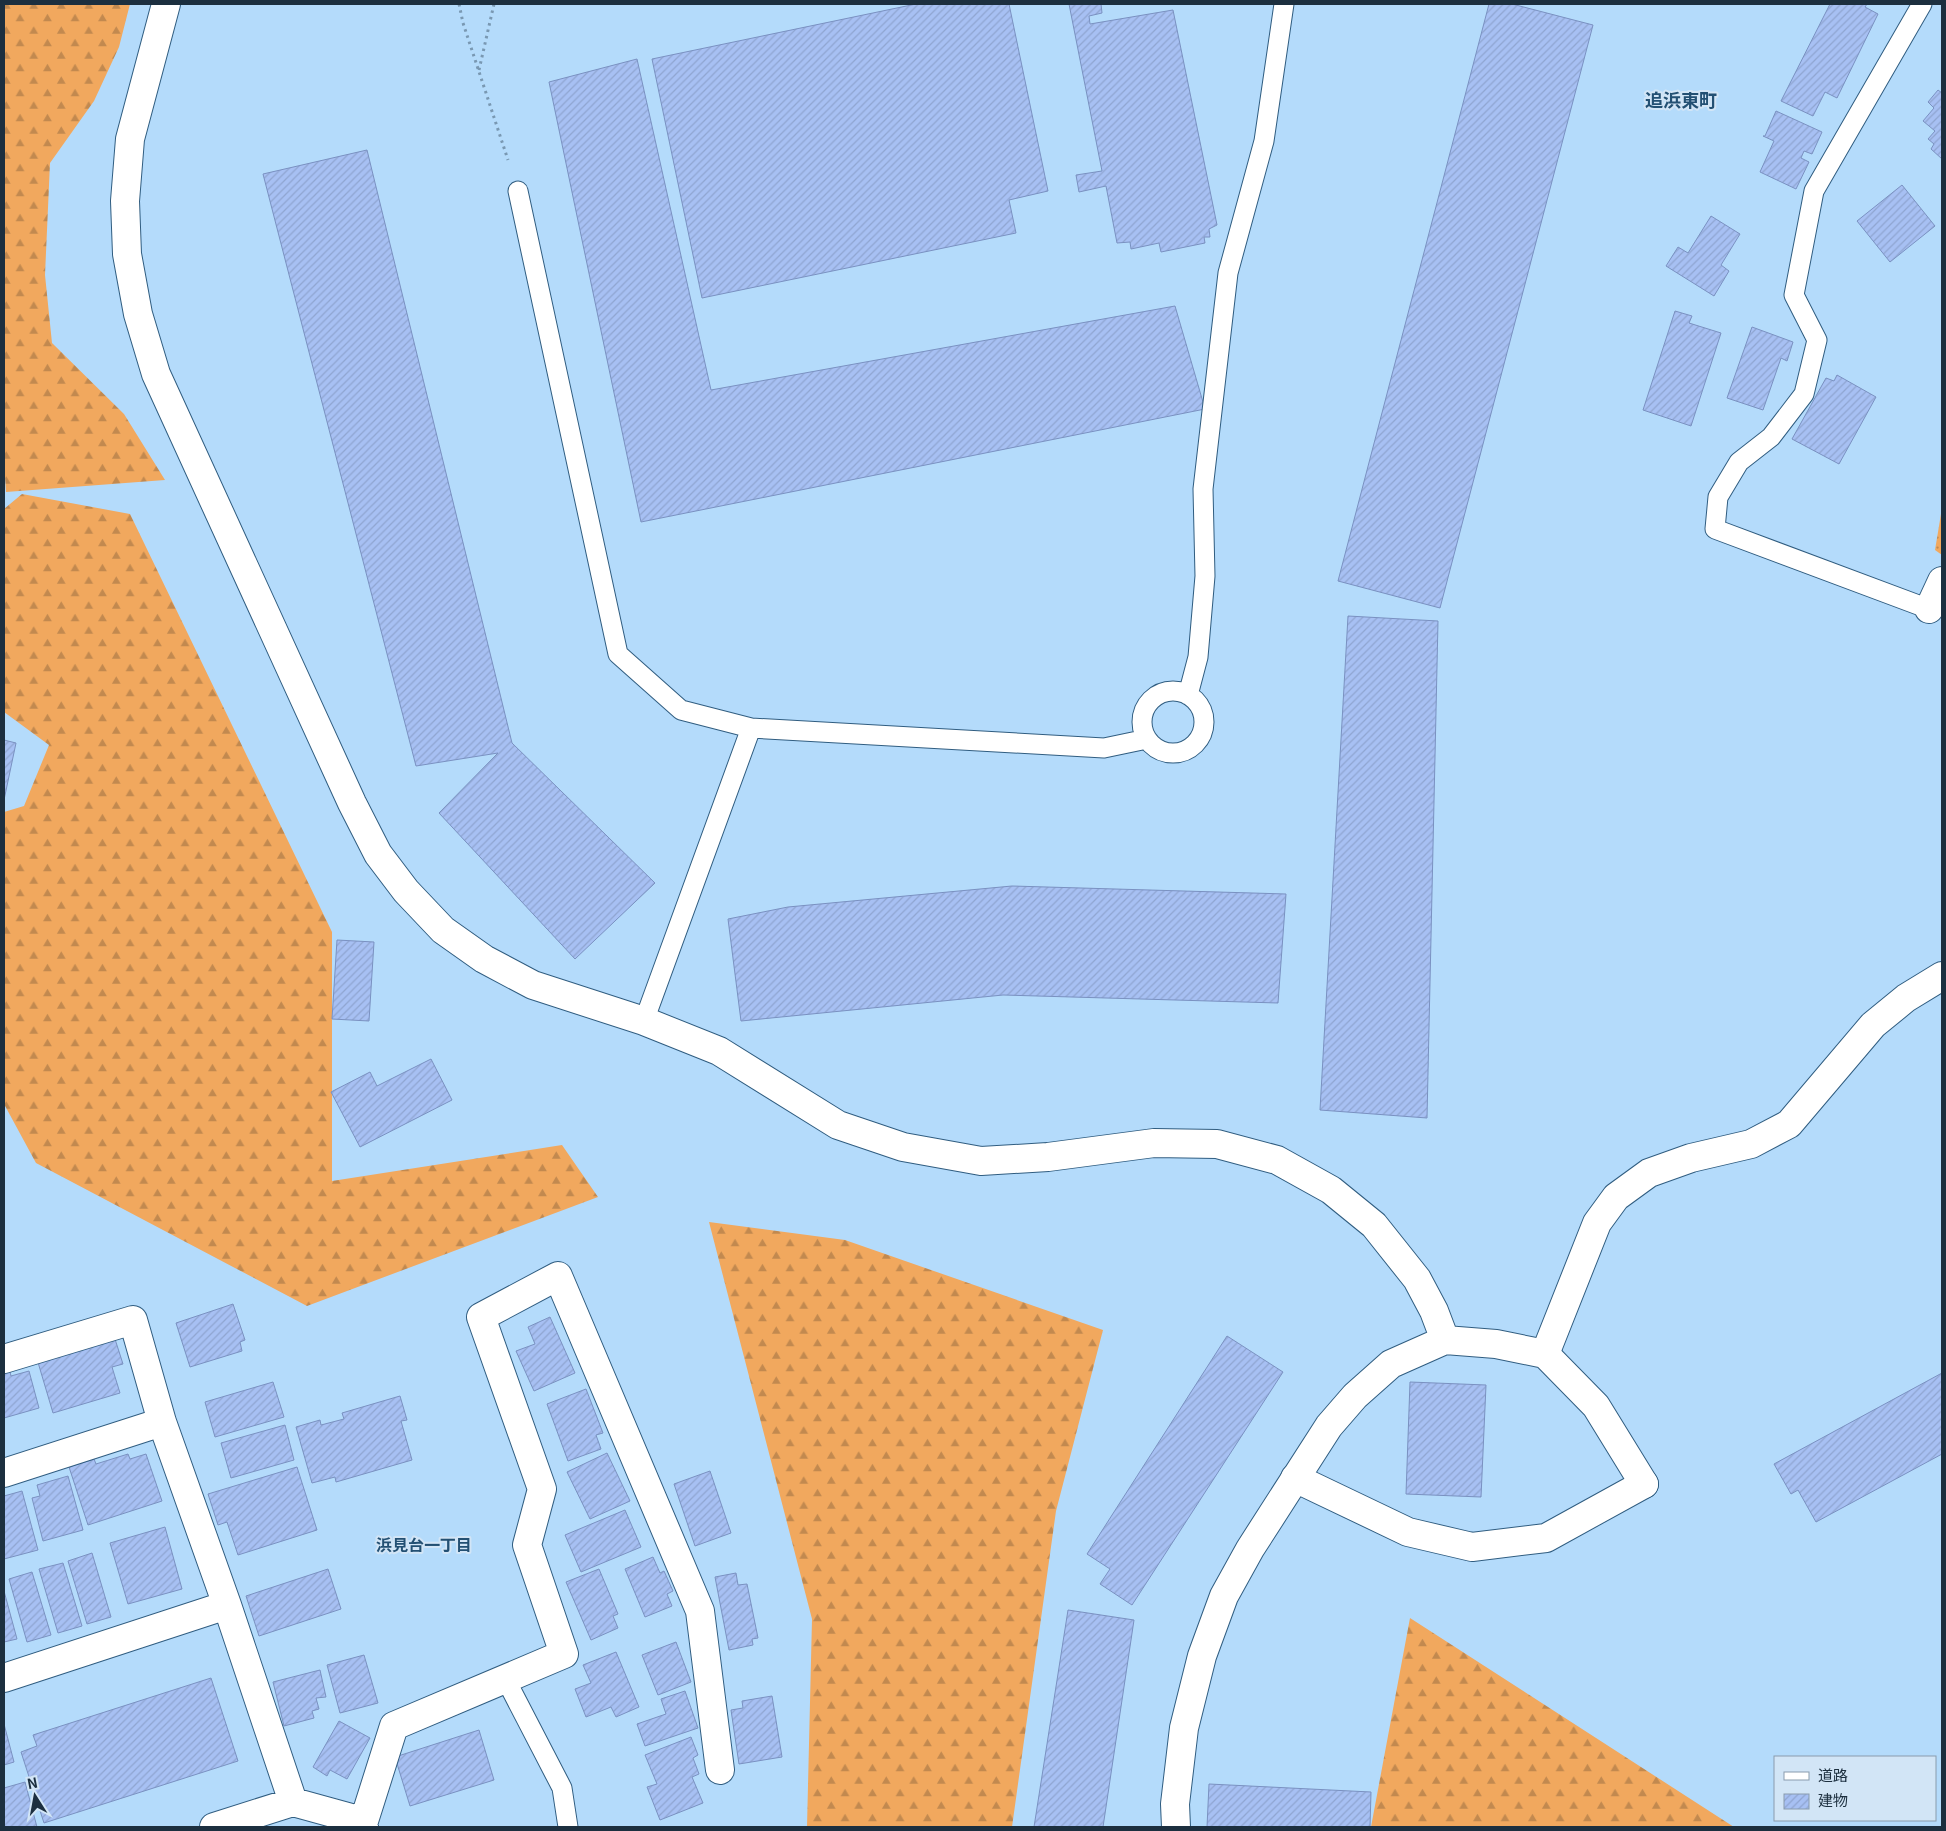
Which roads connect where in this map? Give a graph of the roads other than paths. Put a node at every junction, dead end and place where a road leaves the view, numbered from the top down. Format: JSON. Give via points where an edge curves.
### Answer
{"nodes":[{"id":1,"x":166,"y":4,"type":"edge"},
{"id":2,"x":1284,"y":4,"type":"edge"},
{"id":3,"x":1922,"y":4,"type":"edge"},
{"id":4,"x":518,"y":191,"type":"road end"},
{"id":5,"x":1942,"y":581,"type":"edge"},
{"id":6,"x":1929,"y":609,"type":"joint"},
{"id":7,"x":1188,"y":695,"type":"junction"},
{"id":8,"x":751,"y":728,"type":"junction"},
{"id":9,"x":1147,"y":739,"type":"junction"},
{"id":10,"x":1942,"y":976,"type":"edge"},
{"id":11,"x":644,"y":1021,"type":"junction"},
{"id":12,"x":1445,"y":1340,"type":"junction"},
{"id":13,"x":1545,"y":1354,"type":"junction"},
{"id":14,"x":4,"y":1359,"type":"edge"},
{"id":15,"x":162,"y":1422,"type":"junction"},
{"id":16,"x":4,"y":1473,"type":"edge"},
{"id":17,"x":1295,"y":1478,"type":"junction"},
{"id":18,"x":227,"y":1605,"type":"junction"},
{"id":19,"x":4,"y":1678,"type":"edge"},
{"id":20,"x":506,"y":1678,"type":"junction"},
{"id":21,"x":720,"y":1770,"type":"dead end"},
{"id":22,"x":293,"y":1802,"type":"junction"},
{"id":23,"x":364,"y":1826,"type":"edge"},
{"id":24,"x":214,"y":1827,"type":"edge"},
{"id":25,"x":568,"y":1827,"type":"edge"},
{"id":26,"x":1176,"y":1827,"type":"edge"}],
"edges":[{"from":1,"to":11,"type":"street","via":[[130,139],[124,201],[126,254],[138,314],[156,374],[352,802],[378,854],[406,891],[443,930],[484,959],[533,985]]},
{"from":2,"to":7,"type":"lane","via":[[1264,141],[1228,273],[1203,490],[1205,576],[1198,658]]},
{"from":3,"to":6,"type":"lane","via":[[1814,191],[1794,295],[1817,340],[1804,394],[1771,437],[1740,462],[1718,497],[1715,529]]},
{"from":4,"to":8,"type":"lane","via":[[618,654],[681,710]]},
{"from":5,"to":6,"type":"street"},
{"from":7,"to":9,"type":"lane","via":[[1168,692],[1150,702],[1142,720]]},
{"from":7,"to":9,"type":"lane","via":[[1202,710],[1203,731],[1198,740],[1191,747],[1172,753],[1162,751]]},
{"from":8,"to":9,"type":"lane","via":[[1104,748]]},
{"from":8,"to":11,"type":"lane"},
{"from":10,"to":13,"type":"street","via":[[1906,998],[1873,1025],[1789,1124],[1750,1144],[1691,1158],[1649,1173],[1616,1197],[1596,1223]]},
{"from":11,"to":12,"type":"street","via":[[719,1051],[838,1126],[903,1147],[981,1161],[1048,1157],[1154,1143],[1216,1144],[1277,1160],[1331,1190],[1374,1225],[1417,1278]]},
{"from":12,"to":13,"type":"street","via":[[1496,1344]]},
{"from":12,"to":17,"type":"street","via":[[1391,1364],[1355,1396],[1329,1426]]},
{"from":13,"to":17,"type":"street","via":[[1596,1406],[1644,1484],[1546,1538],[1472,1547],[1408,1532]]},
{"from":14,"to":15,"type":"street","via":[[133,1320]]},
{"from":15,"to":16,"type":"street"},
{"from":15,"to":18,"type":"street"},
{"from":17,"to":26,"type":"street","via":[[1224,1596],[1202,1656],[1184,1728],[1175,1804]]},
{"from":18,"to":19,"type":"street"},
{"from":18,"to":22,"type":"street"},
{"from":20,"to":21,"type":"street","via":[[564,1654],[527,1545],[542,1489],[481,1316],[558,1276],[700,1611]]},
{"from":20,"to":23,"type":"street","via":[[394,1726]]},
{"from":20,"to":25,"type":"lane","via":[[562,1788]]},
{"from":22,"to":23,"type":"street","via":[[362,1821]]},
{"from":22,"to":24,"type":"street"}]}
